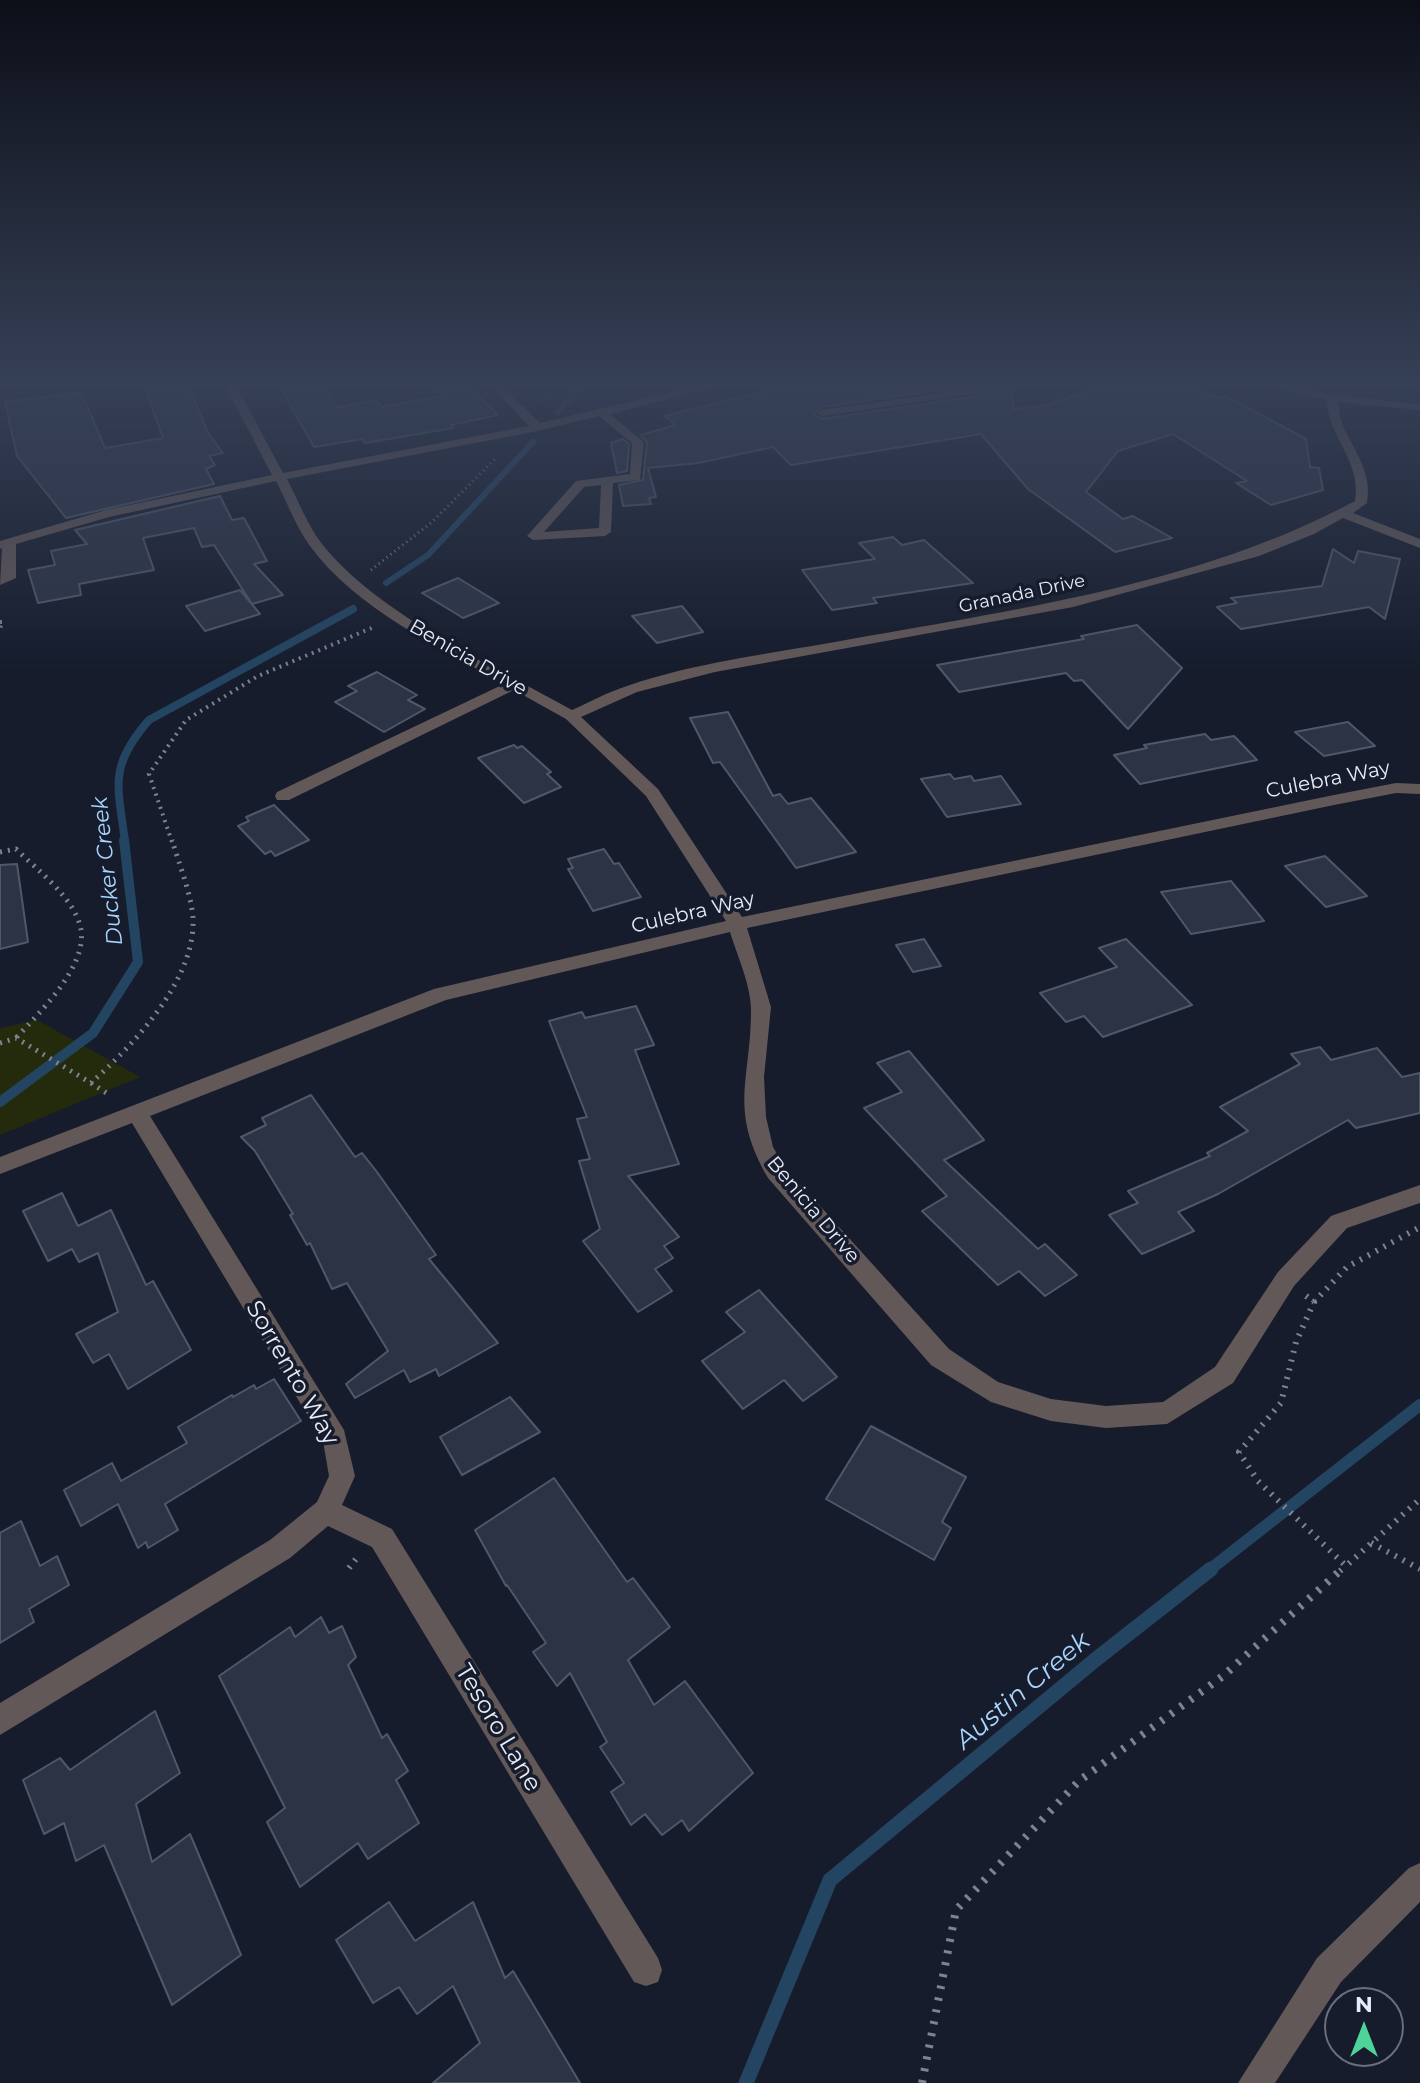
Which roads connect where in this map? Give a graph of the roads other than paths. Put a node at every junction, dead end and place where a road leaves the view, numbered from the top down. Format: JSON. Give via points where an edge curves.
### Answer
{"nodes":[{"id":1,"x":267,"y":480,"type":"edge"},
{"id":2,"x":279,"y":480,"type":"edge"},
{"id":3,"x":606,"y":480,"type":"edge"},
{"id":4,"x":607,"y":480,"type":"edge"},
{"id":5,"x":1364,"y":480,"type":"edge"},
{"id":6,"x":1345,"y":514,"type":"junction"},
{"id":7,"x":4,"y":544,"type":"edge"},
{"id":8,"x":1420,"y":544,"type":"edge"},
{"id":9,"x":0,"y":581,"type":"edge"},
{"id":10,"x":513,"y":685,"type":"junction"},
{"id":11,"x":571,"y":716,"type":"junction"},
{"id":12,"x":1420,"y":789,"type":"edge"},
{"id":13,"x":283,"y":796,"type":"dead end"},
{"id":14,"x":737,"y":924,"type":"junction"},
{"id":15,"x":137,"y":1113,"type":"junction"},
{"id":16,"x":0,"y":1166,"type":"edge"},
{"id":17,"x":1420,"y":1194,"type":"edge"},
{"id":18,"x":326,"y":1511,"type":"junction"},
{"id":19,"x":0,"y":1720,"type":"edge"},
{"id":20,"x":1420,"y":1879,"type":"edge"},
{"id":21,"x":646,"y":1970,"type":"dead end"},
{"id":22,"x":1255,"y":2083,"type":"edge"}],
"edges":[{"from":1,"to":7,"type":"street"},
{"from":2,"to":10,"type":"street","name":"Benicia Drive","via":[[316,545],[354,583],[397,617]]},
{"from":3,"to":4,"type":"street","via":[[580,484],[533,536],[605,532]]},
{"from":5,"to":6,"type":"street","via":[[1361,503]]},
{"from":6,"to":8,"type":"street"},
{"from":6,"to":11,"type":"street","name":"Granada Drive","via":[[1254,553],[1068,604],[715,668],[632,689]]},
{"from":7,"to":9,"type":"street","via":[[9,578]]},
{"from":10,"to":11,"type":"street","name":"Benicia Drive"},
{"from":10,"to":13,"type":"street"},
{"from":11,"to":14,"type":"street","name":"Benicia Drive","via":[[652,793]]},
{"from":12,"to":14,"type":"street","name":"Culebra Way","via":[[1350,797]]},
{"from":14,"to":15,"type":"street","name":"Culebra Way","via":[[441,994]]},
{"from":14,"to":17,"type":"street","name":"Benicia Drive","via":[[761,1007],[754,1077],[762,1148],[784,1181],[940,1357],[991,1391],[1051,1410],[1106,1417],[1167,1413],[1224,1375],[1286,1279],[1339,1222]]},
{"from":15,"to":16,"type":"street","name":"Culebra Way"},
{"from":15,"to":18,"type":"street","name":"Sorrento Way","via":[[335,1438],[342,1476]]},
{"from":18,"to":19,"type":"street","name":"Sorrento Way","via":[[280,1549]]},
{"from":18,"to":21,"type":"street","name":"Tesoro Lane","via":[[382,1538]]},
{"from":20,"to":22,"type":"street","via":[[1329,1970]]}]}
